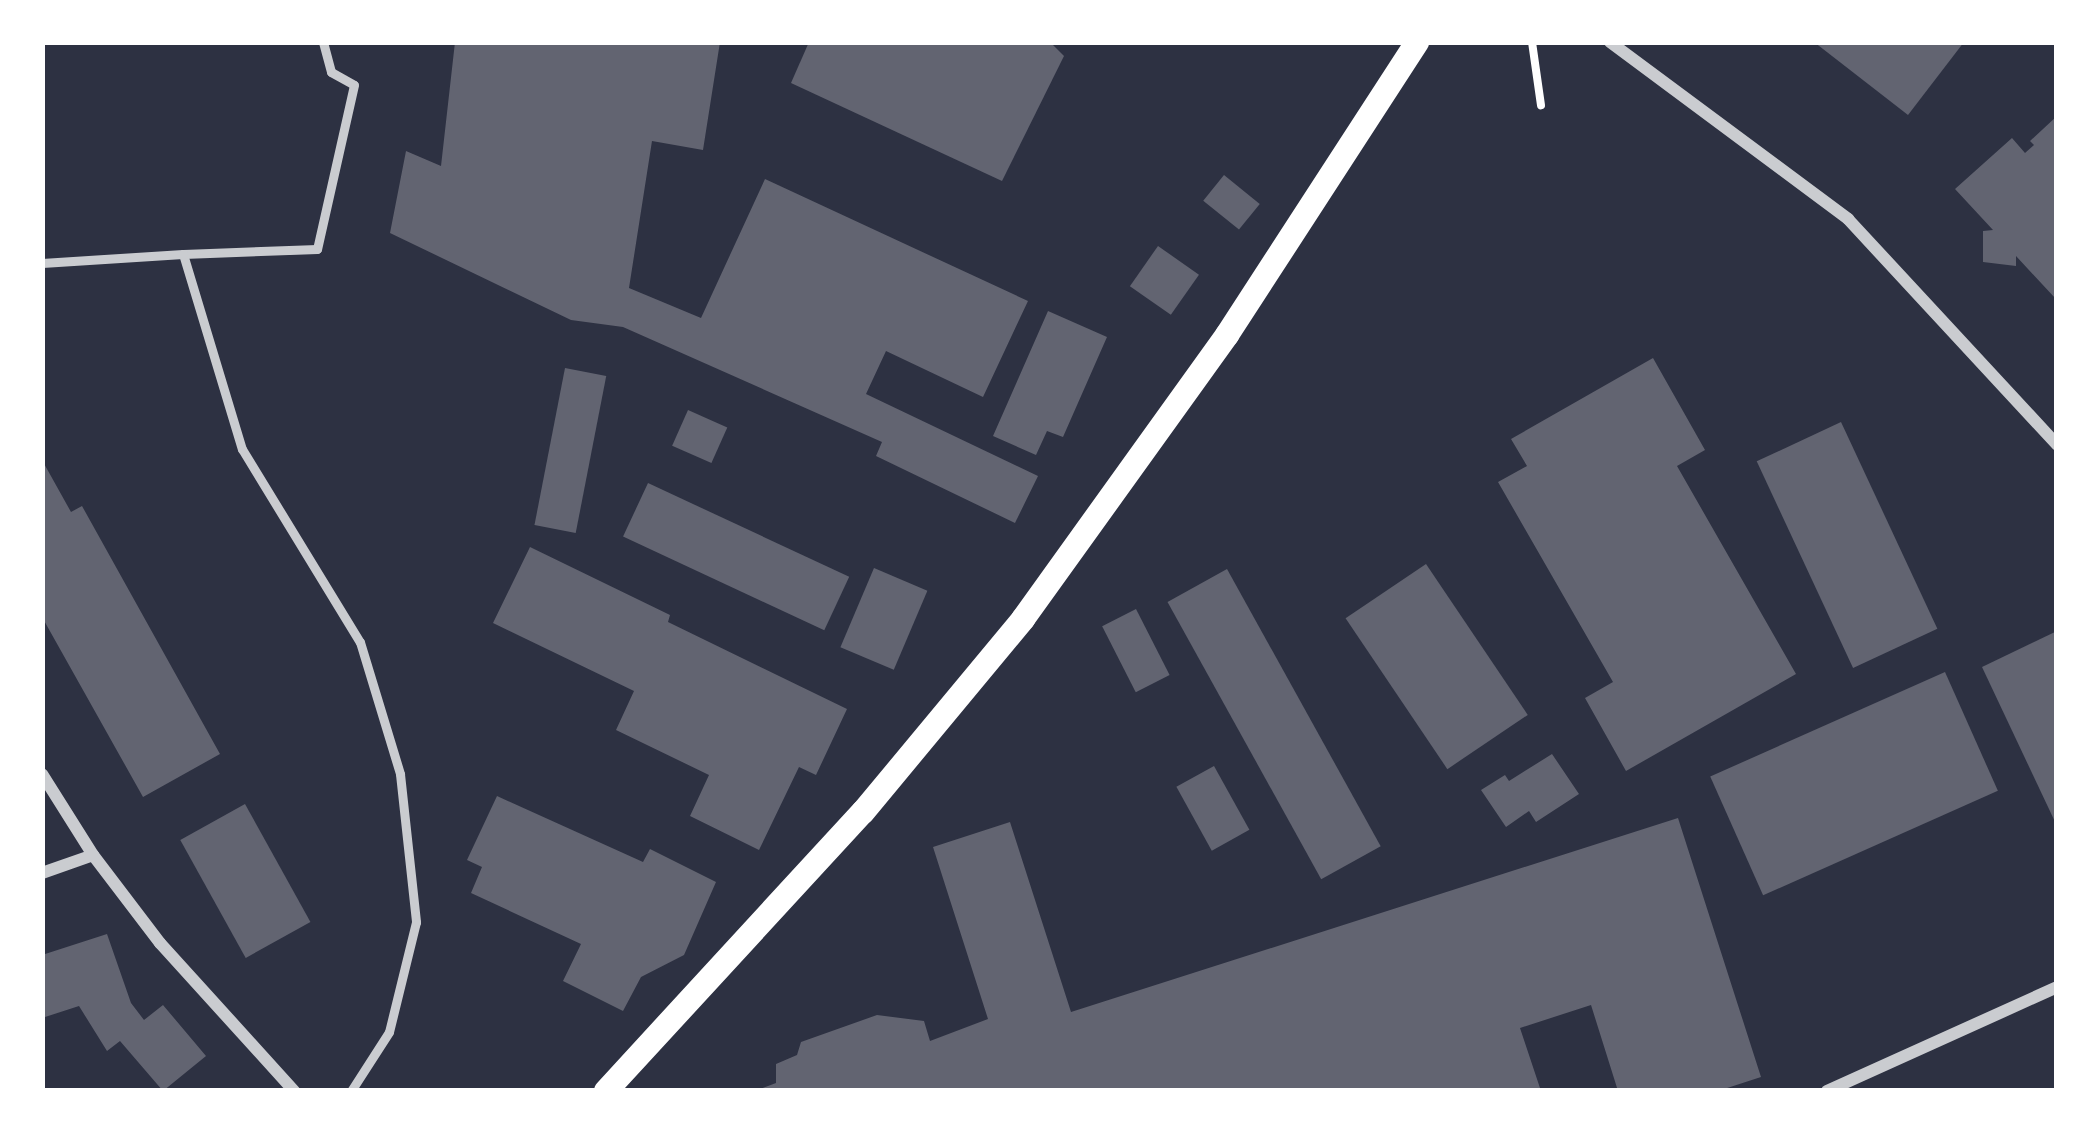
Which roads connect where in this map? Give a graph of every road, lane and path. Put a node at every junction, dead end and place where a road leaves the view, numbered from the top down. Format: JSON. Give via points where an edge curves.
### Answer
{"nodes":[{"id":1,"x":322,"y":42,"type":"edge"},
{"id":2,"x":1418,"y":42,"type":"edge"},
{"id":3,"x":1532,"y":42,"type":"edge"},
{"id":4,"x":1610,"y":42,"type":"edge"},
{"id":5,"x":1541,"y":105,"type":"dead end"},
{"id":6,"x":183,"y":254,"type":"junction"},
{"id":7,"x":42,"y":263,"type":"edge"},
{"id":8,"x":2057,"y":445,"type":"edge"},
{"id":9,"x":42,"y":774,"type":"edge"},
{"id":10,"x":93,"y":855,"type":"junction"},
{"id":11,"x":42,"y":874,"type":"edge"},
{"id":12,"x":2057,"y":987,"type":"edge"},
{"id":13,"x":294,"y":1091,"type":"edge"},
{"id":14,"x":351,"y":1091,"type":"edge"},
{"id":15,"x":606,"y":1091,"type":"edge"},
{"id":16,"x":1827,"y":1091,"type":"edge"}],
"edges":[{"from":1,"to":6,"type":"lane","via":[[332,72],[354,86],[316,249]]},
{"from":2,"to":15,"type":"main road","via":[[1215,352],[1023,619],[863,812]]},
{"from":3,"to":5,"type":"path"},
{"from":4,"to":8,"type":"street","via":[[1848,219]]},
{"from":6,"to":7,"type":"lane"},
{"from":6,"to":14,"type":"lane","via":[[242,448],[360,642],[400,774],[416,922],[389,1032]]},
{"from":9,"to":10,"type":"street"},
{"from":10,"to":11,"type":"street"},
{"from":10,"to":13,"type":"street","via":[[160,943]]},
{"from":12,"to":16,"type":"street"}]}
